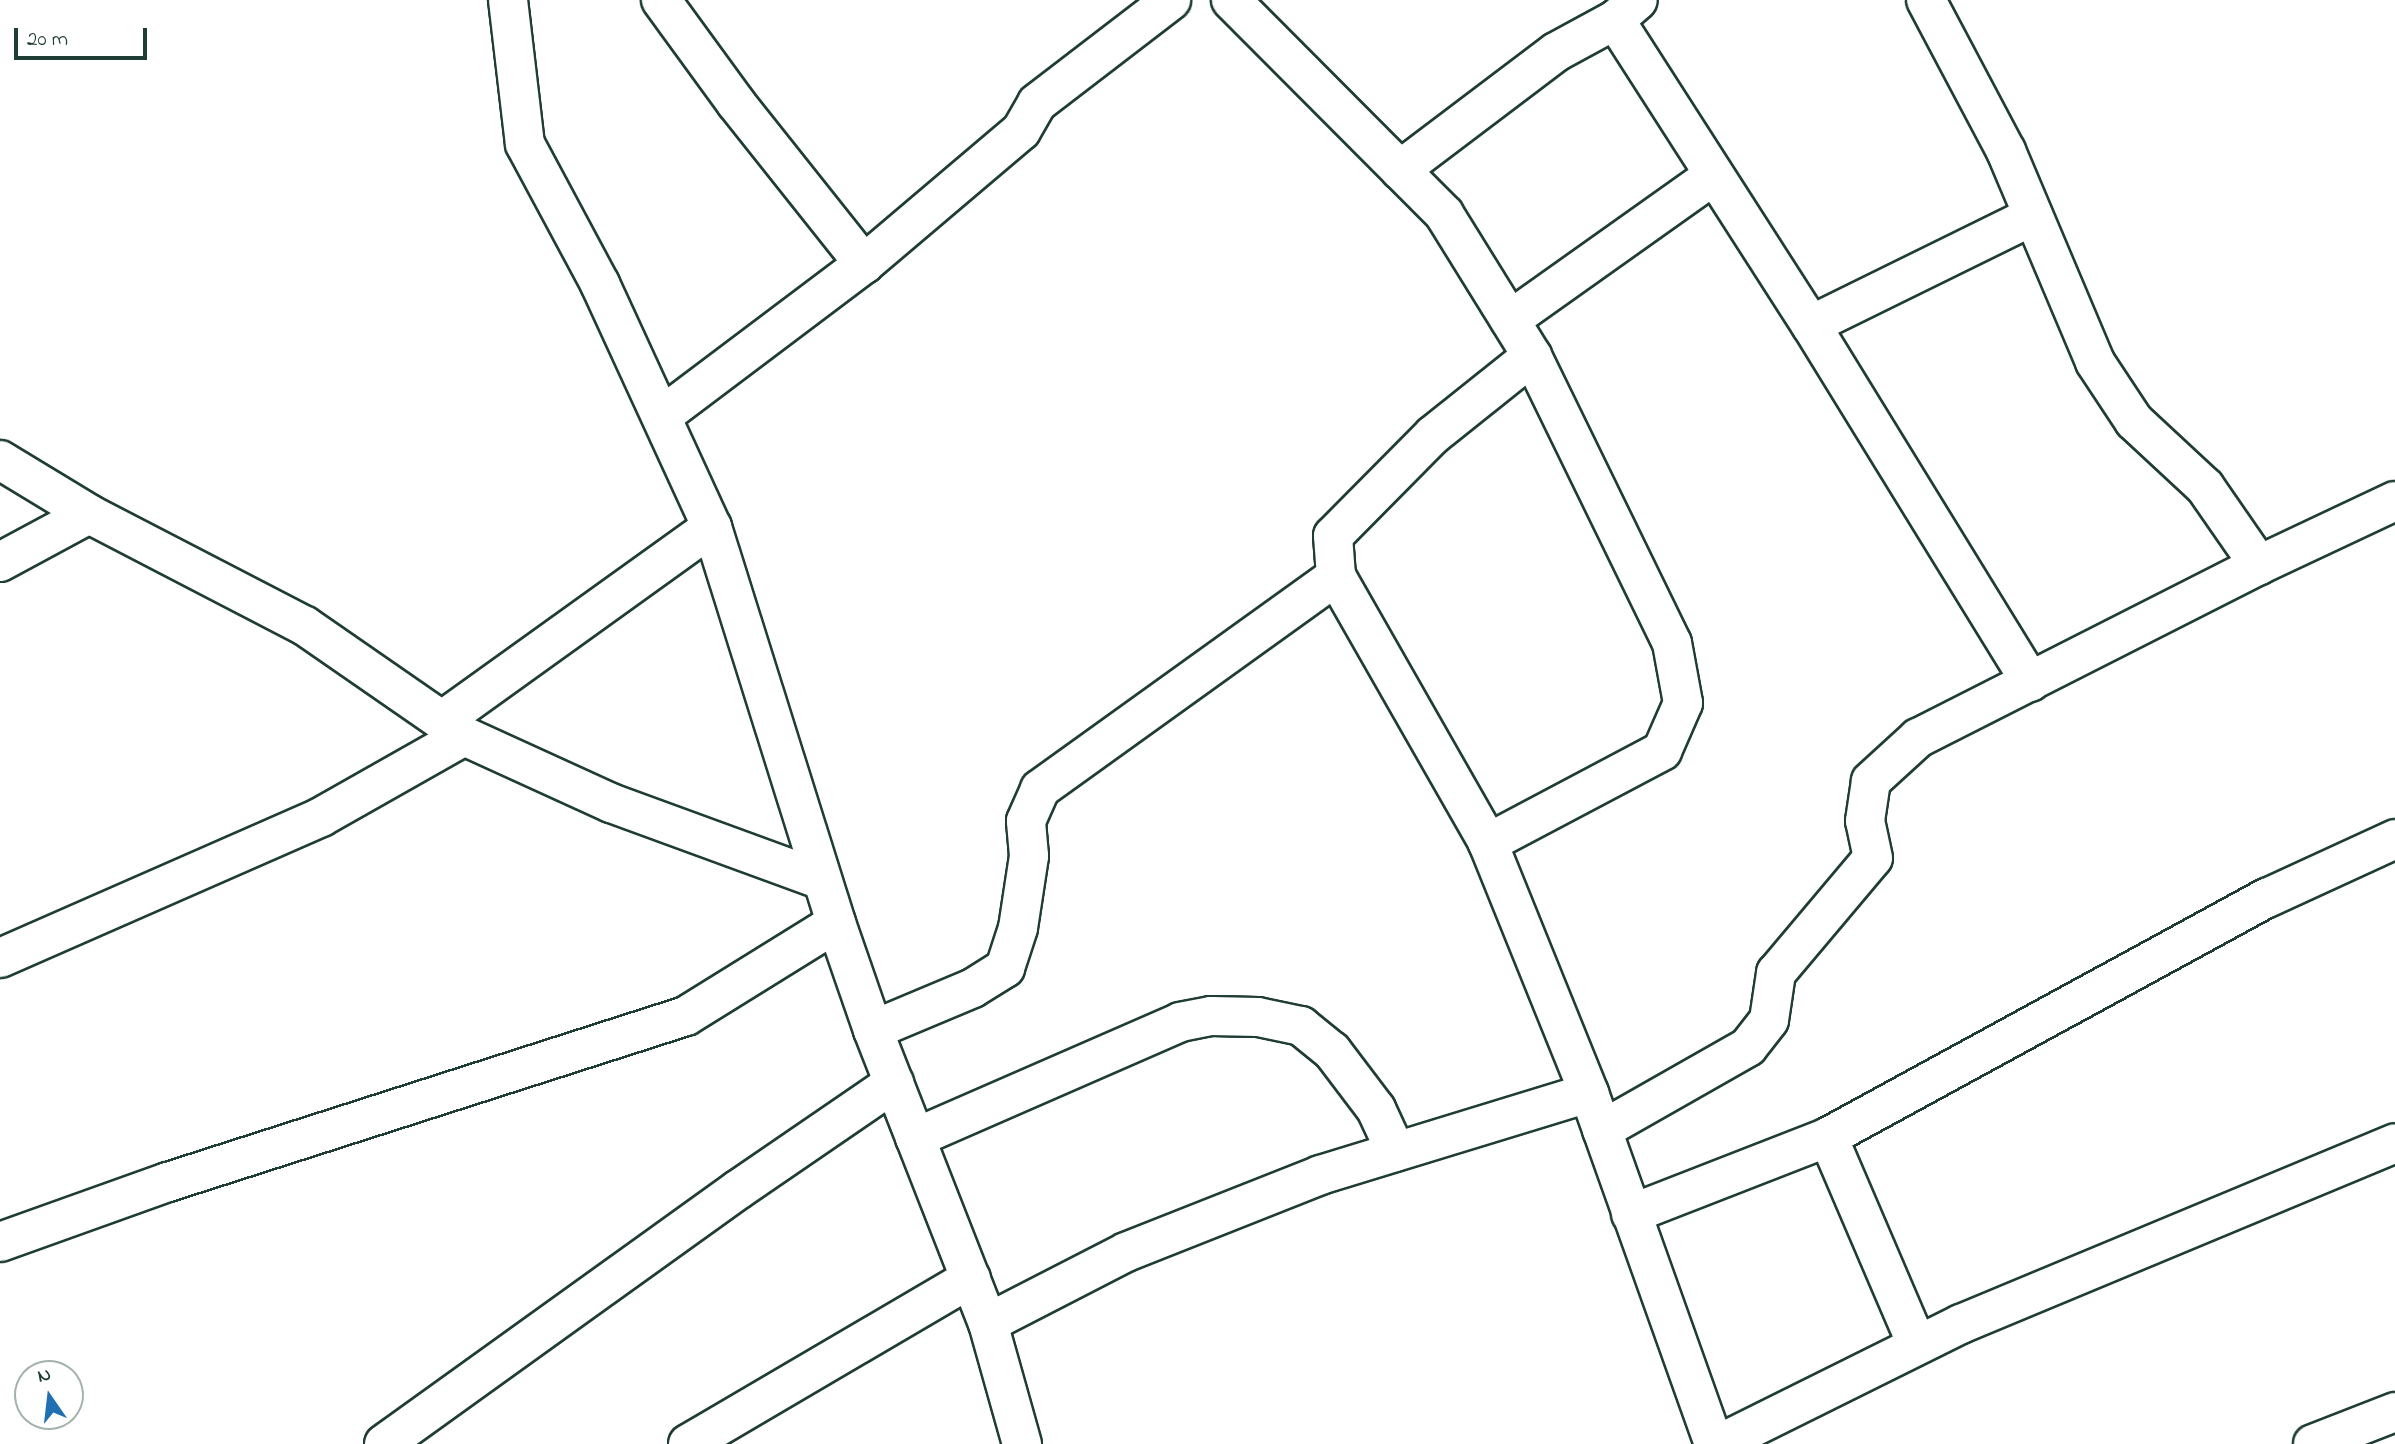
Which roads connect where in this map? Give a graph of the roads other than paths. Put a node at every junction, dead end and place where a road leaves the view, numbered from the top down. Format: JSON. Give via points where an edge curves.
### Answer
{"nodes":[{"id":1,"x":508,"y":0,"type":"edge"},
{"id":2,"x":661,"y":0,"type":"edge"},
{"id":3,"x":1171,"y":0,"type":"edge"},
{"id":4,"x":1231,"y":0,"type":"edge"},
{"id":5,"x":1926,"y":0,"type":"edge"},
{"id":6,"x":1626,"y":10,"type":"edge"},
{"id":7,"x":1400,"y":170,"type":"junction"},
{"id":8,"x":1714,"y":175,"type":"junction"},
{"id":9,"x":2033,"y":216,"type":"junction"},
{"id":10,"x":864,"y":264,"type":"junction"},
{"id":11,"x":1510,"y":320,"type":"junction"},
{"id":12,"x":1811,"y":326,"type":"junction"},
{"id":13,"x":1532,"y":356,"type":"junction"},
{"id":14,"x":662,"y":416,"type":"junction"},
{"id":15,"x":0,"y":460,"type":"edge"},
{"id":16,"x":2395,"y":501,"type":"edge"},
{"id":17,"x":89,"y":514,"type":"junction"},
{"id":18,"x":712,"y":527,"type":"junction"},
{"id":19,"x":0,"y":562,"type":"edge"},
{"id":20,"x":2259,"y":565,"type":"junction"},
{"id":21,"x":1336,"y":576,"type":"junction"},
{"id":22,"x":2031,"y":681,"type":"junction"},
{"id":23,"x":453,"y":728,"type":"junction"},
{"id":24,"x":2395,"y":839,"type":"edge"},
{"id":25,"x":1488,"y":842,"type":"junction"},
{"id":26,"x":821,"y":880,"type":"junction"},
{"id":27,"x":836,"y":923,"type":"junction"},
{"id":28,"x":0,"y":958,"type":"edge"},
{"id":29,"x":873,"y":1030,"type":"junction"},
{"id":30,"x":894,"y":1083,"type":"junction"},
{"id":31,"x":1589,"y":1093,"type":"junction"},
{"id":32,"x":1602,"y":1130,"type":"junction"},
{"id":33,"x":1828,"y":1137,"type":"junction"},
{"id":34,"x":915,"y":1138,"type":"junction"},
{"id":35,"x":2395,"y":1143,"type":"edge"},
{"id":36,"x":1396,"y":1152,"type":"junction"},
{"id":37,"x":1632,"y":1214,"type":"junction"},
{"id":38,"x":0,"y":1242,"type":"edge"},
{"id":39,"x":971,"y":1278,"type":"junction"},
{"id":40,"x":988,"y":1323,"type":"junction"},
{"id":41,"x":1917,"y":1345,"type":"junction"},
{"id":42,"x":2395,"y":1412,"type":"edge"},
{"id":43,"x":384,"y":1444,"type":"edge"},
{"id":44,"x":688,"y":1444,"type":"edge"},
{"id":45,"x":1022,"y":1444,"type":"edge"},
{"id":46,"x":1717,"y":1444,"type":"edge"},
{"id":47,"x":2313,"y":1444,"type":"edge"}],
"edges":[{"from":1,"to":14,"type":"street","via":[[525,144],[600,284]]},
{"from":2,"to":10,"type":"street"},
{"from":3,"to":10,"type":"street","via":[[1037,103],[1021,131]]},
{"from":4,"to":7,"type":"street"},
{"from":5,"to":9,"type":"street","via":[[2006,151]]},
{"from":6,"to":7,"type":"street","via":[[1556,52]]},
{"from":6,"to":8,"type":"street"},
{"from":7,"to":11,"type":"street","via":[[1444,215]]},
{"from":8,"to":11,"type":"street"},
{"from":8,"to":12,"type":"street"},
{"from":9,"to":12,"type":"street"},
{"from":9,"to":20,"type":"street","via":[[2095,362],[2134,421],[2205,487]]},
{"from":10,"to":14,"type":"street"},
{"from":11,"to":13,"type":"street"},
{"from":12,"to":22,"type":"street"},
{"from":13,"to":21,"type":"street","via":[[1433,435],[1333,536]]},
{"from":13,"to":25,"type":"street","via":[[1672,643],[1683,703],[1662,751]]},
{"from":14,"to":18,"type":"street"},
{"from":15,"to":17,"type":"street"},
{"from":16,"to":20,"type":"street"},
{"from":17,"to":19,"type":"street"},
{"from":17,"to":23,"type":"street","via":[[305,626]]},
{"from":18,"to":23,"type":"street"},
{"from":18,"to":26,"type":"street"},
{"from":20,"to":22,"type":"street"},
{"from":21,"to":25,"type":"street"},
{"from":21,"to":29,"type":"street","via":[[1040,789],[1026,821],[1027,868],[1018,928],[1005,968],[972,988]]},
{"from":22,"to":32,"type":"street","via":[[1918,738],[1871,781],[1865,821],[1873,858],[1776,973],[1769,1020],[1748,1047]]},
{"from":23,"to":26,"type":"street","via":[[611,803]]},
{"from":23,"to":28,"type":"street","via":[[321,817]]},
{"from":24,"to":33,"type":"street","via":[[2267,898]]},
{"from":25,"to":31,"type":"street"},
{"from":26,"to":27,"type":"street"},
{"from":27,"to":29,"type":"street"},
{"from":27,"to":38,"type":"street","via":[[686,1016],[181,1177]]},
{"from":29,"to":30,"type":"street"},
{"from":30,"to":34,"type":"street"},
{"from":30,"to":43,"type":"street","via":[[728,1196]]},
{"from":31,"to":32,"type":"street"},
{"from":31,"to":36,"type":"street"},
{"from":32,"to":37,"type":"street"},
{"from":33,"to":37,"type":"street"},
{"from":33,"to":41,"type":"street"},
{"from":34,"to":36,"type":"street","via":[[1180,1022],[1211,1016],[1258,1017],[1301,1026],[1332,1051],[1376,1109]]},
{"from":34,"to":39,"type":"street"},
{"from":35,"to":41,"type":"street"},
{"from":36,"to":40,"type":"street","via":[[1320,1175],[1126,1252]]},
{"from":37,"to":46,"type":"street"},
{"from":39,"to":40,"type":"street"},
{"from":39,"to":44,"type":"street"},
{"from":40,"to":45,"type":"street"},
{"from":41,"to":46,"type":"street"},
{"from":42,"to":47,"type":"street"}]}
